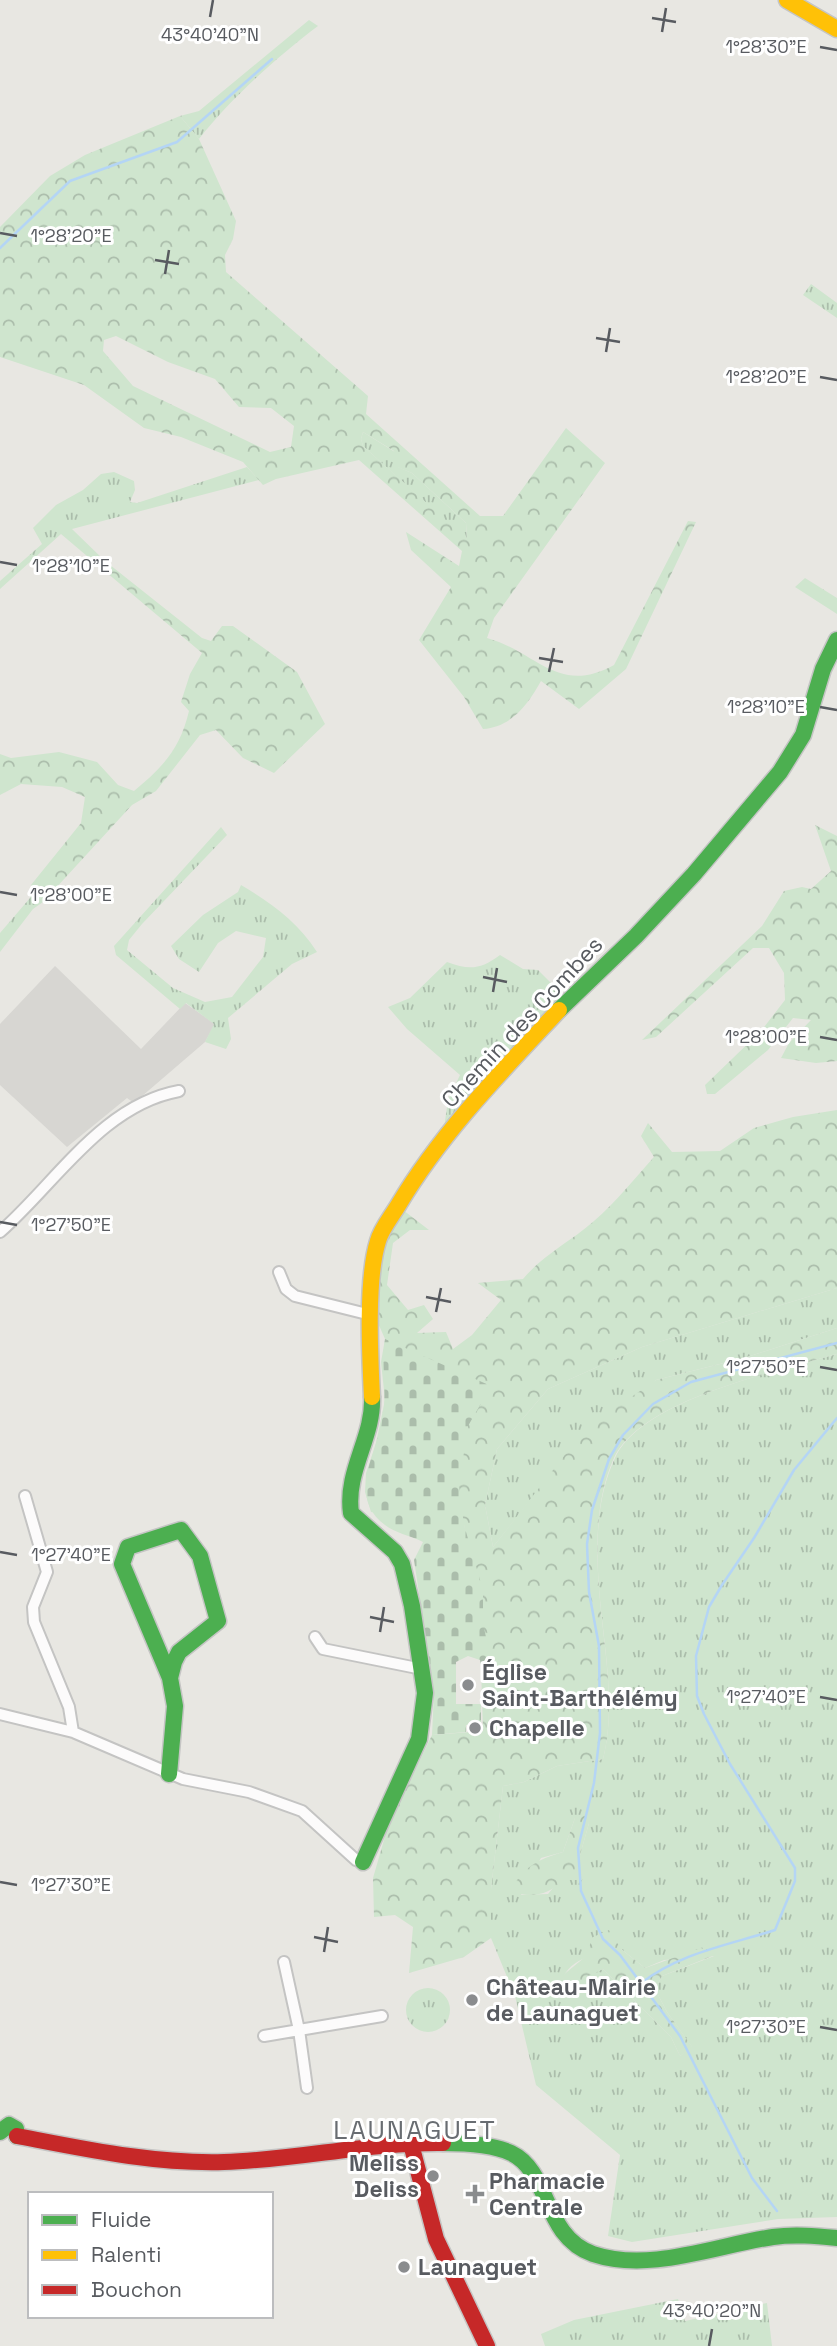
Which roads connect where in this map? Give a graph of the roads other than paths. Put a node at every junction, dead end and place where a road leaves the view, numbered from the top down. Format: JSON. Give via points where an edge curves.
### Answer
{"nodes":[{"id":1,"x":787,"y":0,"type":"edge"},
{"id":2,"x":837,"y":29,"type":"edge"},
{"id":3,"x":837,"y":640,"type":"edge"},
{"id":4,"x":179,"y":1091,"type":"dead end"},
{"id":5,"x":0,"y":1232,"type":"edge"},
{"id":6,"x":279,"y":1272,"type":"dead end"},
{"id":7,"x":371,"y":1315,"type":"junction"},
{"id":8,"x":25,"y":1496,"type":"dead end"},
{"id":9,"x":315,"y":1637,"type":"dead end"},
{"id":10,"x":422,"y":1670,"type":"junction"},
{"id":11,"x":170,"y":1678,"type":"junction"},
{"id":12,"x":0,"y":1714,"type":"edge"},
{"id":13,"x":73,"y":1732,"type":"junction"},
{"id":14,"x":169,"y":1774,"type":"junction"},
{"id":15,"x":363,"y":1862,"type":"joint"},
{"id":16,"x":284,"y":1962,"type":"dead end"},
{"id":17,"x":382,"y":2017,"type":"dead end"},
{"id":18,"x":299,"y":2030,"type":"junction"},
{"id":19,"x":264,"y":2036,"type":"dead end"},
{"id":20,"x":307,"y":2088,"type":"dead end"},
{"id":21,"x":4,"y":2131,"type":"edge"},
{"id":22,"x":411,"y":2144,"type":"junction"},
{"id":23,"x":837,"y":2238,"type":"edge"},
{"id":24,"x":487,"y":2346,"type":"edge"}],
"edges":[{"from":1,"to":2,"type":"street"},
{"from":3,"to":7,"type":"street","name":"Chemin des Combes","via":[[803,735],[780,772],[686,883],[505,1067],[411,1184],[378,1240]]},
{"from":4,"to":5,"type":"street","via":[[122,1116],[79,1150]]},
{"from":6,"to":7,"type":"street","via":[[286,1289],[295,1296]]},
{"from":7,"to":10,"type":"street","name":"Chemin des Combes","via":[[373,1414],[350,1483],[351,1513],[395,1552],[402,1564]]},
{"from":8,"to":13,"type":"street","via":[[47,1572],[33,1608],[34,1622],[69,1707]]},
{"from":9,"to":10,"type":"street","via":[[323,1648]]},
{"from":10,"to":15,"type":"street","name":"Chemin des Combes","via":[[425,1693],[419,1739]]},
{"from":11,"to":11,"type":"street","via":[[179,1652],[218,1621],[216,1602],[191,1537],[181,1530],[128,1547],[122,1564]]},
{"from":11,"to":14,"type":"street","via":[[175,1706]]},
{"from":12,"to":13,"type":"street"},
{"from":13,"to":14,"type":"street"},
{"from":14,"to":15,"type":"street","via":[[249,1792],[302,1811]]},
{"from":16,"to":18,"type":"street"},
{"from":17,"to":18,"type":"street"},
{"from":18,"to":19,"type":"street"},
{"from":18,"to":20,"type":"street"},
{"from":21,"to":22,"type":"street","via":[[206,2163]]},
{"from":22,"to":23,"type":"street","via":[[480,2146],[516,2155],[525,2162],[564,2235],[611,2258],[713,2250],[770,2238]]},
{"from":22,"to":24,"type":"street","via":[[436,2239]]}]}
